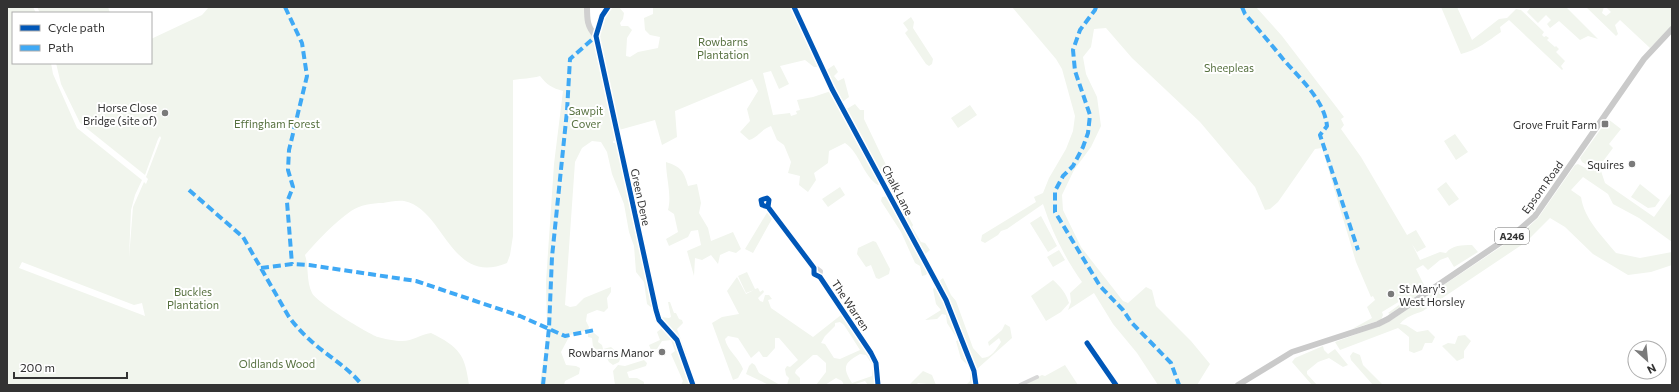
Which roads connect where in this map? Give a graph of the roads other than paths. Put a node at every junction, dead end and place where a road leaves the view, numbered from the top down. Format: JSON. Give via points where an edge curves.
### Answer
{"nodes":[{"id":1,"x":587,"y":7,"type":"edge"},
{"id":2,"x":608,"y":7,"type":"edge"},
{"id":3,"x":794,"y":7,"type":"edge"},
{"id":4,"x":1672,"y":29,"type":"edge"},
{"id":5,"x":596,"y":36,"type":"junction"},
{"id":6,"x":768,"y":206,"type":"dead end"},
{"id":7,"x":1088,"y":343,"type":"dead end"},
{"id":8,"x":1037,"y":377,"type":"dead end"},
{"id":9,"x":693,"y":385,"type":"edge"},
{"id":10,"x":878,"y":385,"type":"edge"},
{"id":11,"x":976,"y":385,"type":"edge"},
{"id":12,"x":1020,"y":385,"type":"edge"},
{"id":13,"x":1116,"y":385,"type":"edge"},
{"id":14,"x":1238,"y":385,"type":"edge"}],
"edges":[{"from":1,"to":5,"type":"street","via":[[586,21]]},
{"from":2,"to":5,"type":"street","name":"Green Dene","via":[[602,16]]},
{"from":3,"to":11,"type":"street","name":"Chalk Lane","via":[[832,89],[946,300],[974,371]]},
{"from":4,"to":14,"type":"main road","name":"Epsom Road","number":"A246","via":[[1644,59],[1535,216],[1519,230],[1388,319],[1296,350]]},
{"from":5,"to":9,"type":"street","name":"Green Dene","via":[[656,310],[662,325],[677,340]]},
{"from":6,"to":10,"type":"street","name":"The Warren","via":[[814,268],[814,274],[820,277],[871,353],[876,363]]},
{"from":7,"to":13,"type":"street"},
{"from":8,"to":12,"type":"street"}]}
